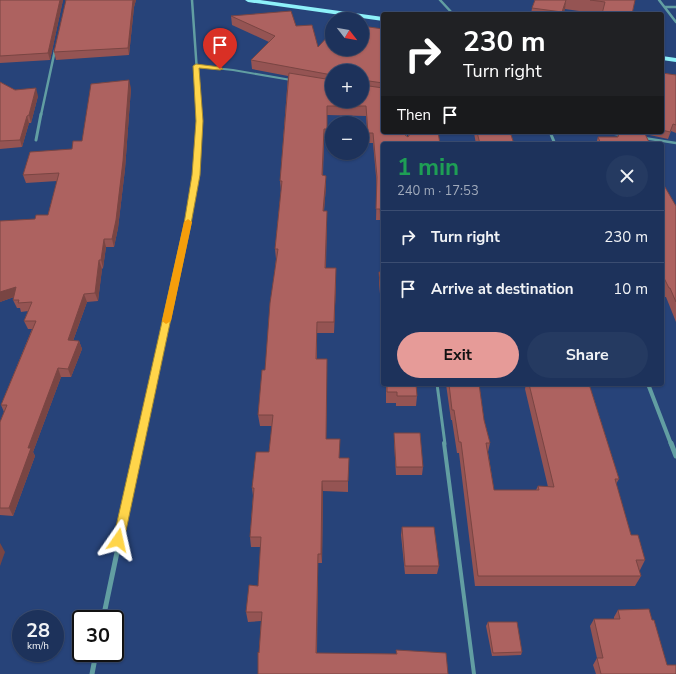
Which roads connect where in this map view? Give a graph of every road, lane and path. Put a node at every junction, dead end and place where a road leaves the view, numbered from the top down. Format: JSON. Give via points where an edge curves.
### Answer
{"nodes":[{"id":1,"x":192,"y":0,"type":"edge"},
{"id":2,"x":248,"y":0,"type":"edge"},
{"id":3,"x":440,"y":0,"type":"edge"},
{"id":4,"x":659,"y":0,"type":"edge"},
{"id":5,"x":664,"y":7,"type":"junction"},
{"id":6,"x":676,"y":7,"type":"edge"},
{"id":7,"x":451,"y":12,"type":"edge"},
{"id":8,"x":381,"y":19,"type":"edge"},
{"id":9,"x":676,"y":22,"type":"edge"},
{"id":10,"x":56,"y":46,"type":"edge"},
{"id":11,"x":664,"y":58,"type":"edge"},
{"id":12,"x":676,"y":60,"type":"edge"},
{"id":13,"x":196,"y":66,"type":"junction"},
{"id":14,"x":294,"y":80,"type":"edge"},
{"id":15,"x":617,"y":134,"type":"edge"},
{"id":16,"x":629,"y":136,"type":"edge"},
{"id":17,"x":637,"y":137,"type":"edge"},
{"id":18,"x":36,"y":140,"type":"dead end"},
{"id":19,"x":676,"y":143,"type":"edge"},
{"id":20,"x":437,"y":386,"type":"edge"},
{"id":21,"x":649,"y":386,"type":"edge"},
{"id":22,"x":676,"y":456,"type":"edge"},
{"id":23,"x":105,"y":610,"type":"edge"},
{"id":24,"x":94,"y":662,"type":"edge"},
{"id":25,"x":92,"y":674,"type":"edge"},
{"id":26,"x":474,"y":674,"type":"edge"}],
"edges":[{"from":1,"to":13,"type":"street"},
{"from":2,"to":8,"type":"main road"},
{"from":3,"to":7,"type":"street"},
{"from":4,"to":5,"type":"street"},
{"from":5,"to":6,"type":"street"},
{"from":5,"to":9,"type":"street"},
{"from":10,"to":18,"type":"street"},
{"from":11,"to":12,"type":"main road"},
{"from":13,"to":14,"type":"lane"},
{"from":13,"to":23,"type":"street","via":[[200,121],[196,175],[188,224]]},
{"from":15,"to":16,"type":"lane"},
{"from":17,"to":19,"type":"lane"},
{"from":20,"to":26,"type":"lane"},
{"from":21,"to":22,"type":"street"},
{"from":24,"to":25,"type":"street"}]}
